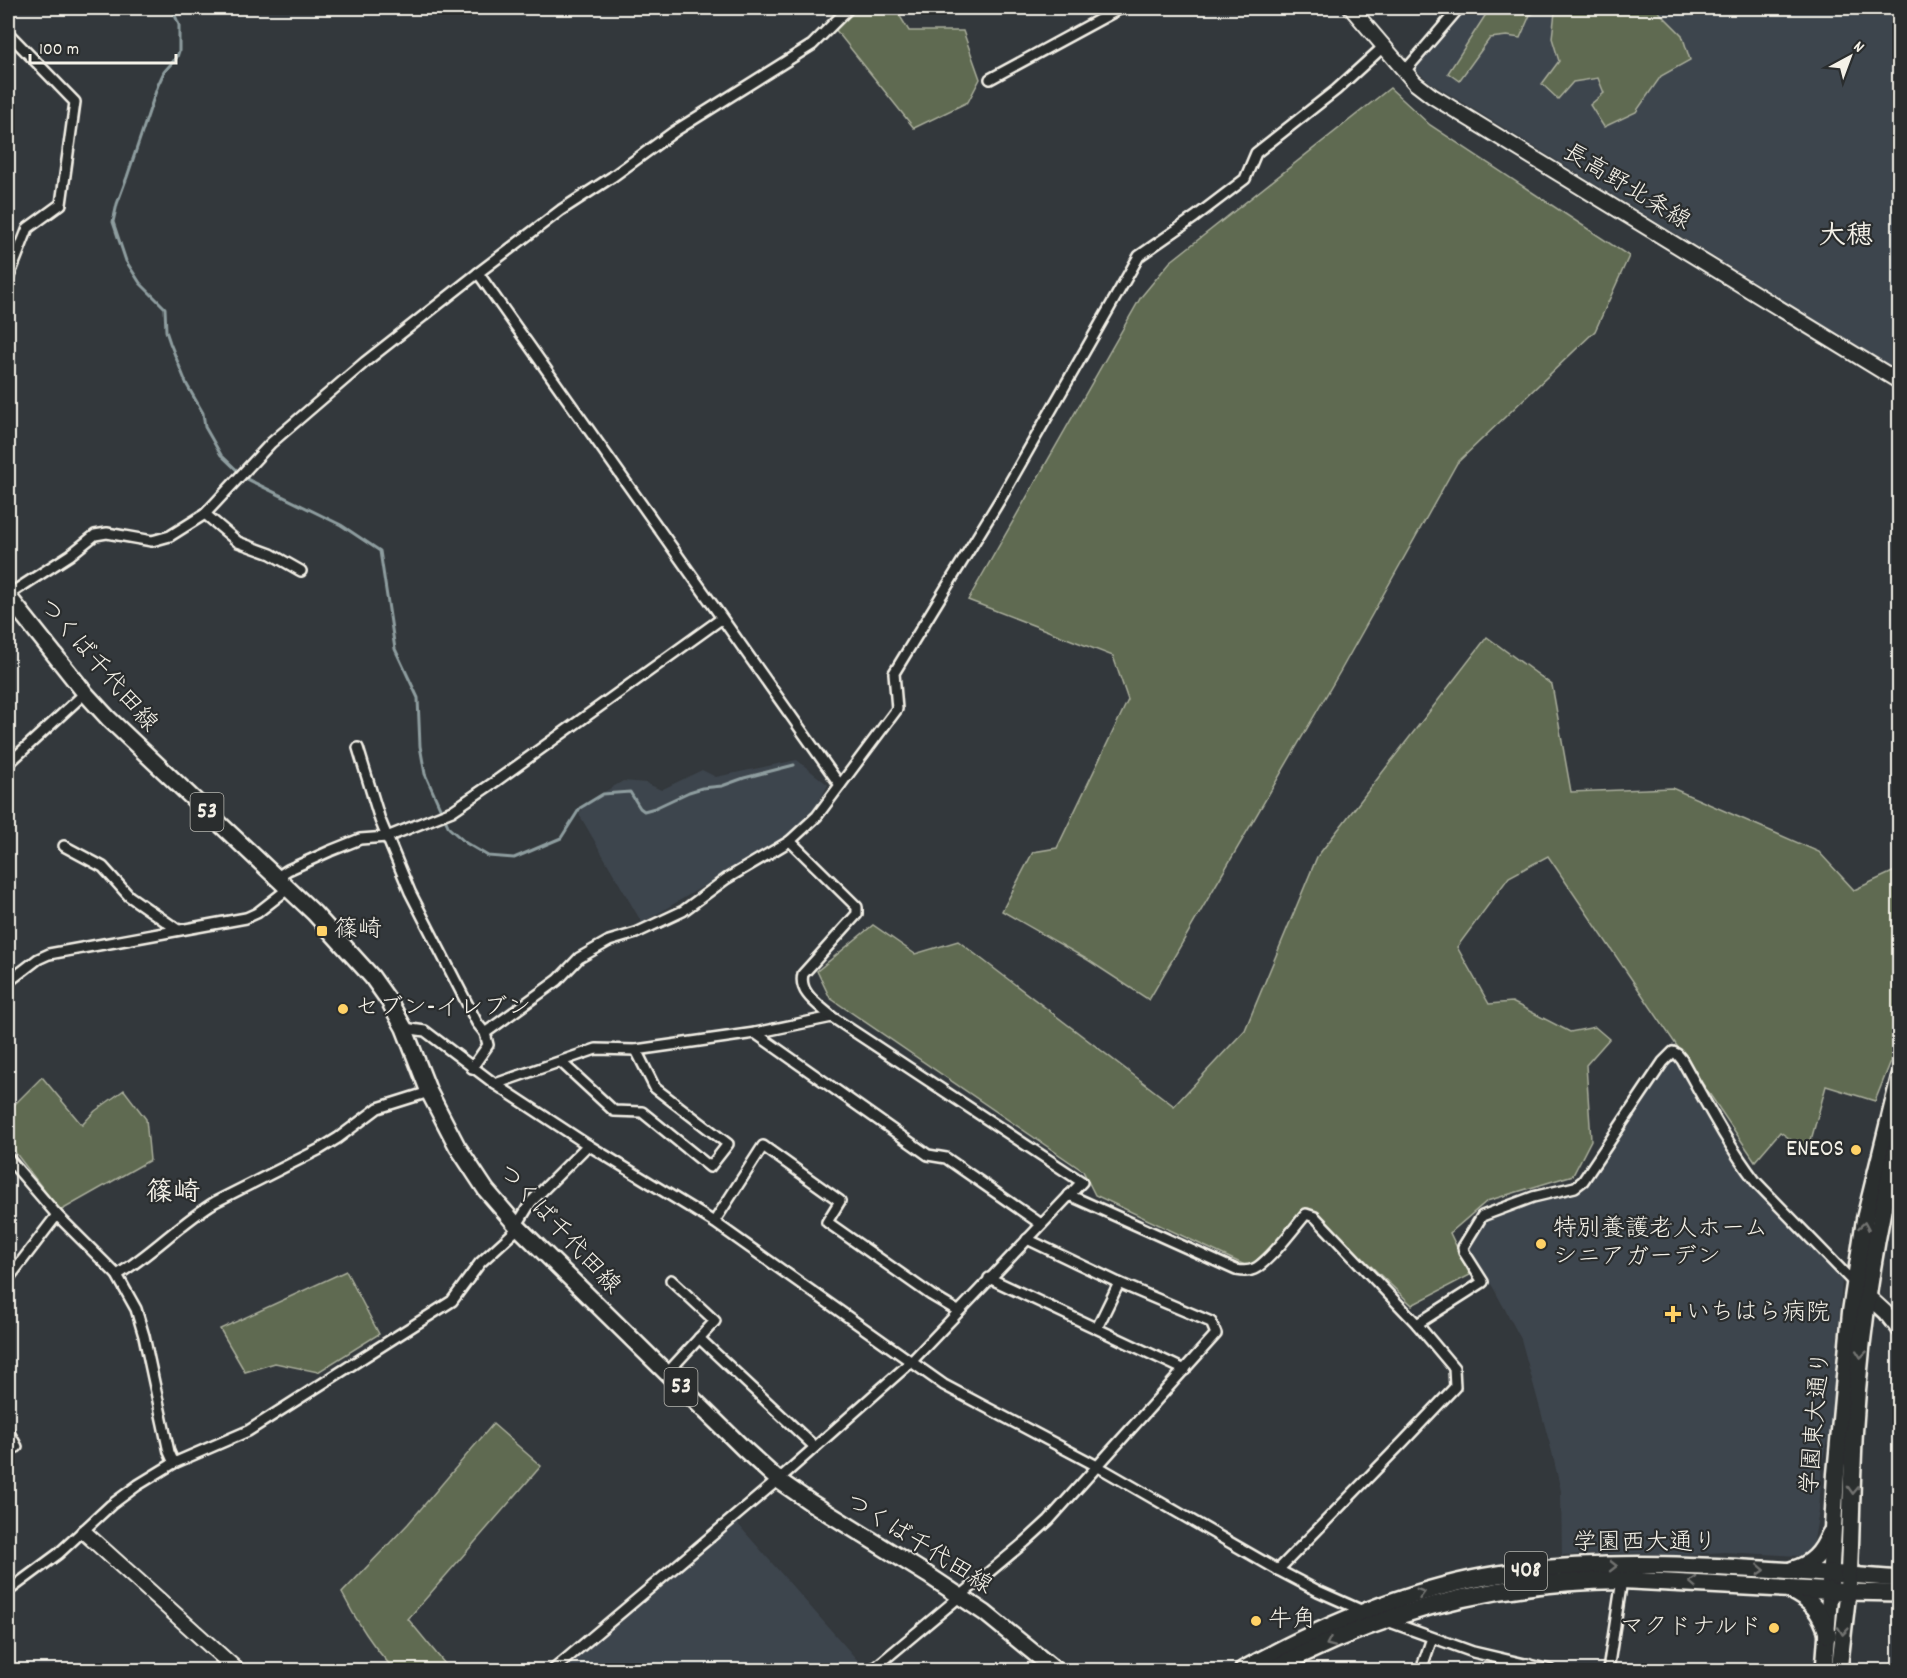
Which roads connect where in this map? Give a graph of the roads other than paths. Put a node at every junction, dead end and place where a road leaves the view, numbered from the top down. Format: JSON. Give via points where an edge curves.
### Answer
{"nodes":[{"id":1,"x":849,"y":8,"type":"edge"},
{"id":2,"x":1121,"y":8,"type":"edge"},
{"id":3,"x":1351,"y":8,"type":"edge"},
{"id":4,"x":1459,"y":8,"type":"edge"},
{"id":5,"x":8,"y":33,"type":"edge"},
{"id":6,"x":1383,"y":47,"type":"junction"},
{"id":7,"x":1405,"y":71,"type":"junction"},
{"id":8,"x":990,"y":79,"type":"dead end"},
{"id":9,"x":478,"y":273,"type":"junction"},
{"id":10,"x":8,"y":279,"type":"edge"},
{"id":11,"x":1899,"y":382,"type":"edge"},
{"id":12,"x":205,"y":514,"type":"junction"},
{"id":13,"x":301,"y":571,"type":"dead end"},
{"id":14,"x":8,"y":595,"type":"edge"},
{"id":15,"x":721,"y":619,"type":"junction"},
{"id":16,"x":85,"y":693,"type":"junction"},
{"id":17,"x":358,"y":748,"type":"dead end"},
{"id":18,"x":8,"y":764,"type":"edge"},
{"id":19,"x":840,"y":785,"type":"junction"},
{"id":20,"x":387,"y":837,"type":"junction"},
{"id":21,"x":789,"y":841,"type":"junction"},
{"id":22,"x":64,"y":846,"type":"dead end"},
{"id":23,"x":283,"y":883,"type":"junction"},
{"id":24,"x":178,"y":930,"type":"junction"},
{"id":25,"x":8,"y":982,"type":"edge"},
{"id":26,"x":832,"y":1017,"type":"junction"},
{"id":27,"x":404,"y":1029,"type":"junction"},
{"id":28,"x":485,"y":1033,"type":"junction"},
{"id":29,"x":755,"y":1033,"type":"junction"},
{"id":30,"x":636,"y":1050,"type":"junction"},
{"id":31,"x":561,"y":1062,"type":"junction"},
{"id":32,"x":472,"y":1068,"type":"junction"},
{"id":33,"x":1899,"y":1077,"type":"edge"},
{"id":34,"x":495,"y":1084,"type":"junction"},
{"id":35,"x":429,"y":1092,"type":"junction"},
{"id":36,"x":1899,"y":1134,"type":"edge"},
{"id":37,"x":588,"y":1145,"type":"junction"},
{"id":38,"x":8,"y":1158,"type":"edge"},
{"id":39,"x":1069,"y":1195,"type":"junction"},
{"id":40,"x":57,"y":1215,"type":"junction"},
{"id":41,"x":714,"y":1222,"type":"junction"},
{"id":42,"x":1041,"y":1224,"type":"junction"},
{"id":43,"x":517,"y":1226,"type":"junction"},
{"id":44,"x":1027,"y":1239,"type":"junction"},
{"id":45,"x":117,"y":1275,"type":"junction"},
{"id":46,"x":989,"y":1278,"type":"junction"},
{"id":47,"x":8,"y":1279,"type":"edge"},
{"id":48,"x":671,"y":1280,"type":"dead end"},
{"id":49,"x":1119,"y":1283,"type":"junction"},
{"id":50,"x":1855,"y":1284,"type":"junction"},
{"id":51,"x":1868,"y":1296,"type":"junction"},
{"id":52,"x":958,"y":1311,"type":"junction"},
{"id":53,"x":1417,"y":1324,"type":"junction"},
{"id":54,"x":1097,"y":1328,"type":"junction"},
{"id":55,"x":1899,"y":1331,"type":"edge"},
{"id":56,"x":699,"y":1338,"type":"junction"},
{"id":57,"x":910,"y":1363,"type":"junction"},
{"id":58,"x":1185,"y":1370,"type":"junction"},
{"id":59,"x":667,"y":1373,"type":"junction"},
{"id":60,"x":8,"y":1431,"type":"edge"},
{"id":61,"x":17,"y":1447,"type":"dead end"},
{"id":62,"x":815,"y":1447,"type":"junction"},
{"id":63,"x":174,"y":1463,"type":"junction"},
{"id":64,"x":1097,"y":1466,"type":"junction"},
{"id":65,"x":778,"y":1480,"type":"junction"},
{"id":66,"x":1832,"y":1529,"type":"junction"},
{"id":67,"x":84,"y":1532,"type":"junction"},
{"id":68,"x":1278,"y":1570,"type":"junction"},
{"id":69,"x":1899,"y":1579,"type":"edge"},
{"id":70,"x":1622,"y":1580,"type":"junction"},
{"id":71,"x":1788,"y":1580,"type":"junction"},
{"id":72,"x":1830,"y":1582,"type":"junction"},
{"id":73,"x":1848,"y":1583,"type":"junction"},
{"id":74,"x":8,"y":1591,"type":"edge"},
{"id":75,"x":1899,"y":1593,"type":"edge"},
{"id":76,"x":961,"y":1596,"type":"junction"},
{"id":77,"x":1366,"y":1613,"type":"junction"},
{"id":78,"x":1384,"y":1620,"type":"junction"},
{"id":79,"x":1828,"y":1635,"type":"junction"},
{"id":80,"x":1432,"y":1638,"type":"junction"},
{"id":81,"x":1527,"y":1668,"type":"edge"},
{"id":82,"x":237,"y":1671,"type":"edge"},
{"id":83,"x":553,"y":1671,"type":"edge"},
{"id":84,"x":872,"y":1671,"type":"edge"},
{"id":85,"x":1056,"y":1671,"type":"edge"},
{"id":86,"x":1243,"y":1671,"type":"edge"},
{"id":87,"x":1271,"y":1671,"type":"edge"},
{"id":88,"x":1421,"y":1671,"type":"edge"},
{"id":89,"x":1550,"y":1671,"type":"edge"},
{"id":90,"x":1608,"y":1671,"type":"edge"},
{"id":91,"x":1824,"y":1671,"type":"edge"},
{"id":92,"x":1839,"y":1671,"type":"edge"}],
"edges":[{"from":1,"to":9,"type":"street","via":[[812,45],[675,131]]},
{"from":2,"to":8,"type":"street"},
{"from":3,"to":6,"type":"main road","name":"長高野北条線"},
{"from":4,"to":7,"type":"street"},
{"from":5,"to":10,"type":"street","via":[[75,102],[61,204],[28,228]]},
{"from":6,"to":7,"type":"main road","name":"長高野北条線"},
{"from":6,"to":19,"type":"street","via":[[1256,153],[1245,179],[1139,256],[1001,498],[894,673],[897,709]]},
{"from":7,"to":11,"type":"main road","name":"長高野北条線","via":[[1432,96]]},
{"from":9,"to":12,"type":"street","via":[[271,443]]},
{"from":9,"to":15,"type":"street"},
{"from":12,"to":13,"type":"street","via":[[238,542]]},
{"from":12,"to":14,"type":"street","via":[[170,536],[152,541],[107,534],[95,536]]},
{"from":14,"to":16,"type":"main road","name":"つくば千代田線","number":"53"},
{"from":15,"to":19,"type":"street"},
{"from":15,"to":20,"type":"street","via":[[452,811]]},
{"from":16,"to":18,"type":"street"},
{"from":16,"to":23,"type":"main road","name":"つくば千代田線","number":"53"},
{"from":17,"to":20,"type":"street"},
{"from":19,"to":21,"type":"street","via":[[817,816]]},
{"from":20,"to":23,"type":"street","via":[[360,839],[330,850],[288,870]]},
{"from":20,"to":28,"type":"street","via":[[410,892]]},
{"from":21,"to":26,"type":"street","via":[[856,908],[857,914],[803,974],[801,982],[805,992]]},
{"from":21,"to":28,"type":"street","via":[[726,879],[683,911],[609,941],[579,958],[558,980]]},
{"from":22,"to":24,"type":"street","via":[[103,867],[129,896]]},
{"from":23,"to":24,"type":"street","via":[[257,913],[246,918]]},
{"from":23,"to":27,"type":"main road","name":"つくば千代田線","number":"53","via":[[357,959],[385,995]]},
{"from":24,"to":25,"type":"street","via":[[49,954]]},
{"from":26,"to":29,"type":"street"},
{"from":26,"to":39,"type":"street","via":[[1082,1182]]},
{"from":27,"to":32,"type":"street","via":[[425,1031]]},
{"from":27,"to":35,"type":"main road","name":"つくば千代田線","number":"53"},
{"from":28,"to":32,"type":"street","via":[[488,1045]]},
{"from":29,"to":30,"type":"street"},
{"from":29,"to":42,"type":"street","via":[[928,1155],[946,1158]]},
{"from":30,"to":31,"type":"street","via":[[596,1048]]},
{"from":30,"to":31,"type":"street","via":[[655,1088],[728,1144],[710,1167],[642,1112],[614,1111]]},
{"from":31,"to":34,"type":"street"},
{"from":32,"to":34,"type":"street"},
{"from":50,"to":33,"type":"highway","name":"学園東大通り","one_way":true,"via":[[1874,1179]]},
{"from":34,"to":37,"type":"street"},
{"from":35,"to":43,"type":"main road","name":"つくば千代田線","number":"53","via":[[469,1165]]},
{"from":35,"to":45,"type":"street","via":[[378,1108],[320,1149],[215,1202]]},
{"from":36,"to":51,"type":"highway","name":"学園東大通り"},
{"from":37,"to":41,"type":"street"},
{"from":37,"to":43,"type":"street","via":[[531,1202]]},
{"from":38,"to":40,"type":"street"},
{"from":39,"to":42,"type":"street"},
{"from":39,"to":53,"type":"street","via":[[1245,1272],[1264,1261],[1306,1214],[1315,1217]]},
{"from":40,"to":45,"type":"street"},
{"from":40,"to":47,"type":"street"},
{"from":41,"to":52,"type":"street","via":[[763,1146],[840,1201],[827,1222]]},
{"from":41,"to":57,"type":"street"},
{"from":42,"to":44,"type":"street"},
{"from":43,"to":59,"type":"main road","name":"つくば千代田線","number":"53"},
{"from":43,"to":63,"type":"street","via":[[445,1306],[256,1426]]},
{"from":44,"to":46,"type":"street"},
{"from":44,"to":49,"type":"street"},
{"from":45,"to":63,"type":"street","via":[[136,1309]]},
{"from":46,"to":52,"type":"street"},
{"from":46,"to":54,"type":"street"},
{"from":48,"to":56,"type":"street","via":[[715,1321]]},
{"from":49,"to":54,"type":"street"},
{"from":49,"to":58,"type":"street","via":[[1211,1322],[1216,1334]]},
{"from":50,"to":51,"type":"main road"},
{"from":50,"to":53,"type":"street","via":[[1750,1175],[1682,1060],[1673,1052],[1583,1181],[1575,1187],[1482,1216],[1463,1247],[1483,1282]]},
{"from":50,"to":66,"type":"highway","name":"学園東大通り"},
{"from":51,"to":55,"type":"main road"},
{"from":51,"to":73,"type":"highway","name":"学園東大通り","one_way":true,"via":[[1854,1431]]},
{"from":52,"to":57,"type":"street"},
{"from":53,"to":68,"type":"street","via":[[1454,1368],[1455,1386]]},
{"from":54,"to":58,"type":"street"},
{"from":56,"to":59,"type":"street"},
{"from":56,"to":62,"type":"street"},
{"from":57,"to":62,"type":"street"},
{"from":57,"to":64,"type":"street","via":[[944,1386]]},
{"from":58,"to":64,"type":"street"},
{"from":59,"to":65,"type":"main road","name":"つくば千代田線","number":"53"},
{"from":60,"to":61,"type":"street"},
{"from":62,"to":65,"type":"street"},
{"from":63,"to":67,"type":"street","via":[[111,1505]]},
{"from":64,"to":68,"type":"street"},
{"from":64,"to":76,"type":"street","via":[[1049,1520]]},
{"from":65,"to":76,"type":"main road","name":"つくば千代田線","number":"53"},
{"from":65,"to":83,"type":"street"},
{"from":66,"to":71,"type":"highway","via":[[1815,1558]]},
{"from":66,"to":72,"type":"highway","name":"学園東大通り"},
{"from":67,"to":74,"type":"street"},
{"from":67,"to":82,"type":"main road"},
{"from":68,"to":77,"type":"street"},
{"from":69,"to":73,"type":"main road"},
{"from":71,"to":70,"type":"highway","name":"学園西大通り","number":"408","one_way":true},
{"from":70,"to":78,"type":"highway","name":"学園西大通り","number":"408","via":[[1514,1587],[1448,1600]]},
{"from":70,"to":90,"type":"street"},
{"from":71,"to":72,"type":"highway","name":"学園西大通り","number":"408"},
{"from":77,"to":71,"type":"highway","name":"学園西大通り","number":"408","one_way":true,"via":[[1463,1582],[1557,1568],[1691,1566]]},
{"from":71,"to":79,"type":"highway","via":[[1821,1615]]},
{"from":72,"to":73,"type":"highway","name":"学園西大通り","number":"408"},
{"from":72,"to":79,"type":"main road","name":"学園東大通り"},
{"from":73,"to":75,"type":"main road"},
{"from":73,"to":92,"type":"main road","name":"学園東大通り","one_way":true},
{"from":76,"to":84,"type":"street"},
{"from":76,"to":85,"type":"main road","name":"つくば千代田線","number":"53"},
{"from":77,"to":78,"type":"street"},
{"from":77,"to":86,"type":"highway","name":"学園西大通り","number":"408","via":[[1309,1636]]},
{"from":78,"to":80,"type":"street"},
{"from":78,"to":87,"type":"highway","name":"学園西大通り","number":"408","one_way":true},
{"from":79,"to":91,"type":"main road","name":"学園東大通り"},
{"from":80,"to":81,"type":"street"},
{"from":80,"to":88,"type":"street"},
{"from":81,"to":89,"type":"street"}]}
